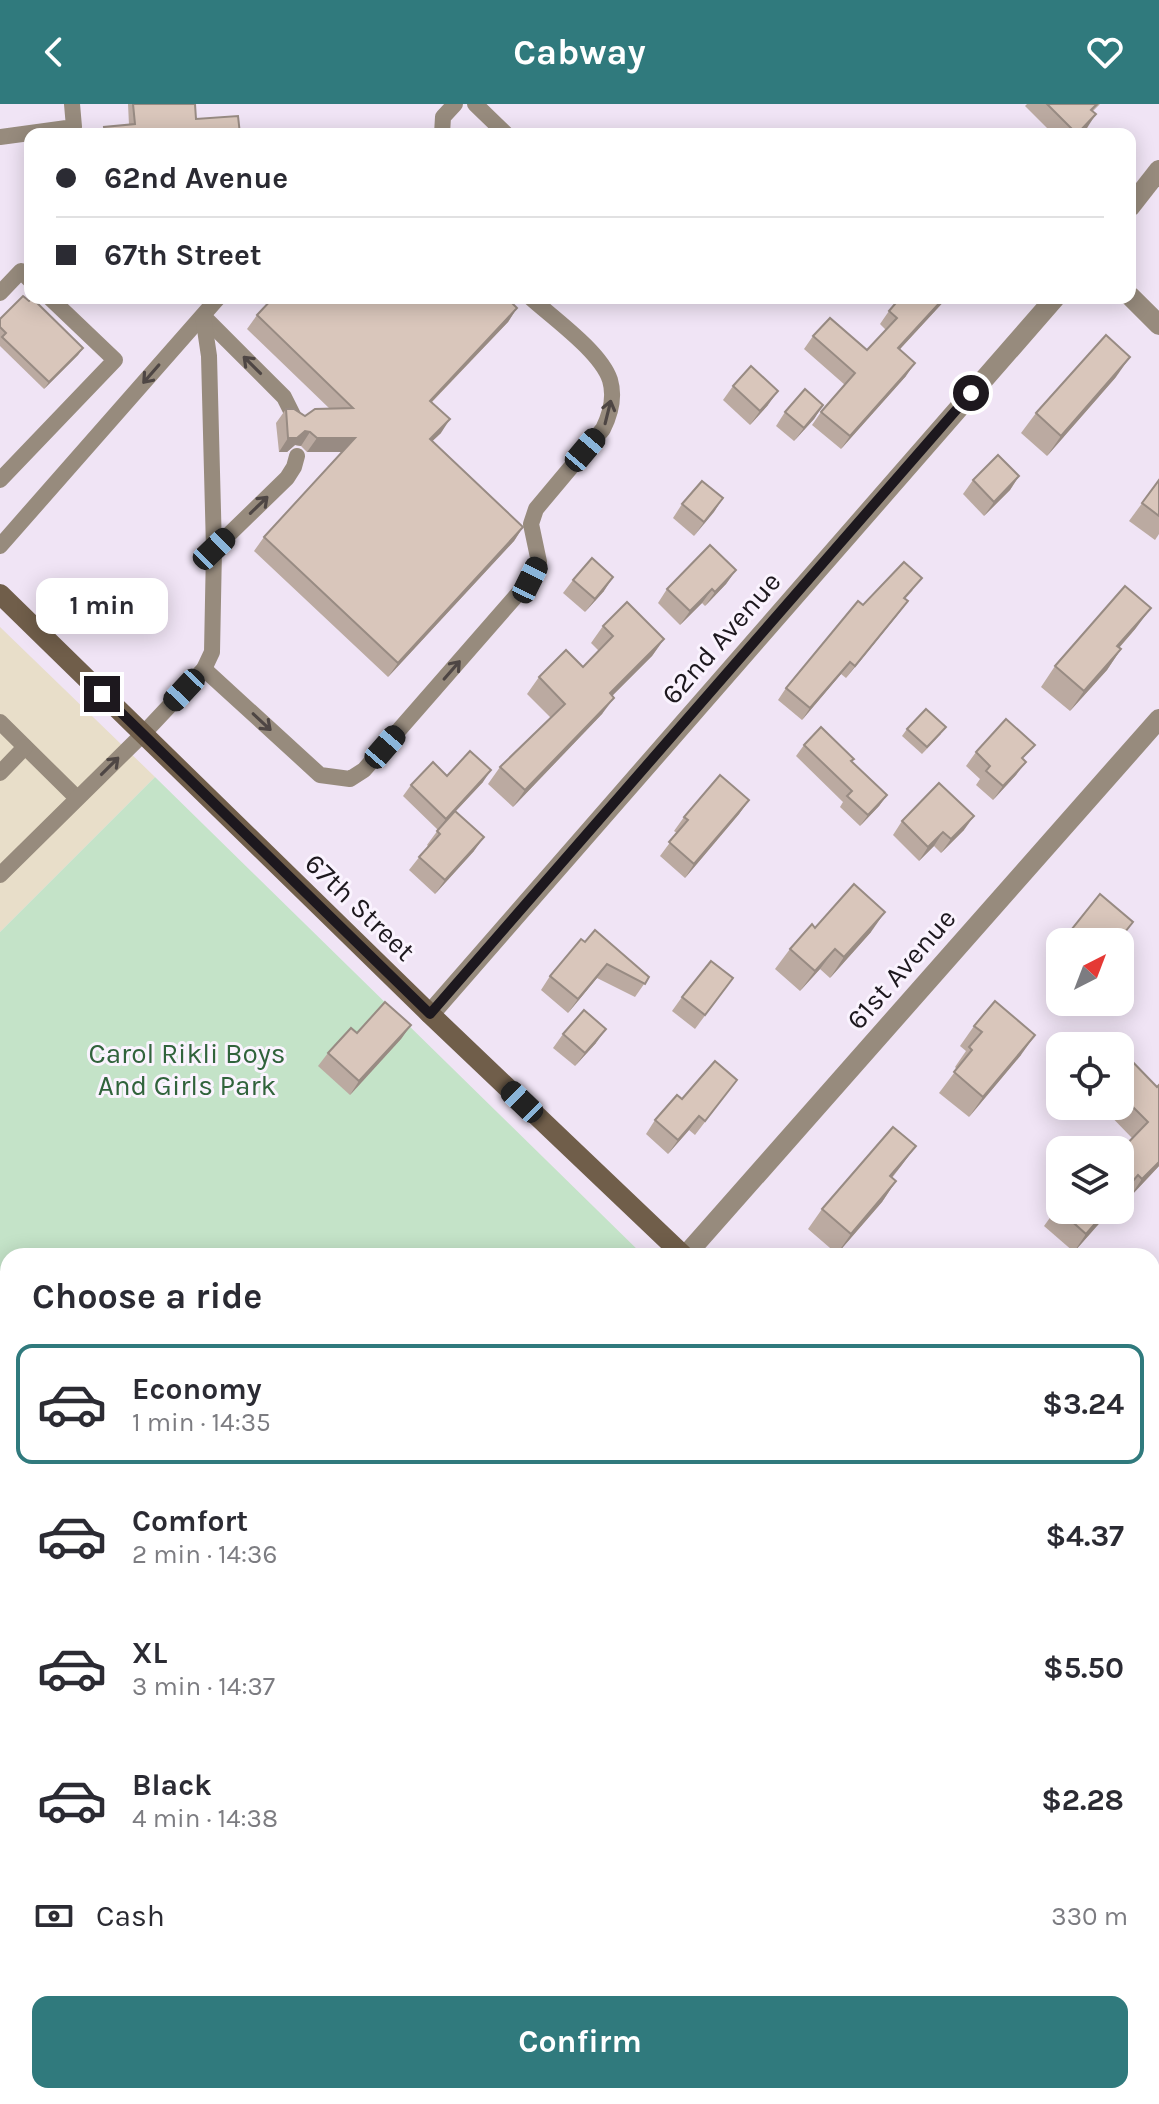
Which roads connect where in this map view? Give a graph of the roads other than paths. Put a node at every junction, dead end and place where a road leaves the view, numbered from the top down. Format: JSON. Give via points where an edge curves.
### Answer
{"nodes":[{"id":1,"x":72,"y":104,"type":"edge"},
{"id":2,"x":455,"y":104,"type":"edge"},
{"id":3,"x":475,"y":104,"type":"edge"},
{"id":4,"x":67,"y":128,"type":"edge"},
{"id":5,"x":442,"y":128,"type":"edge"},
{"id":6,"x":500,"y":128,"type":"edge"},
{"id":7,"x":24,"y":134,"type":"edge"},
{"id":8,"x":0,"y":137,"type":"edge"},
{"id":9,"x":1159,"y":170,"type":"edge"},
{"id":10,"x":1136,"y":199,"type":"edge"},
{"id":11,"x":24,"y":274,"type":"edge"},
{"id":12,"x":0,"y":293,"type":"edge"},
{"id":13,"x":1136,"y":302,"type":"edge"},
{"id":14,"x":56,"y":304,"type":"edge"},
{"id":15,"x":213,"y":304,"type":"edge"},
{"id":16,"x":538,"y":304,"type":"edge"},
{"id":17,"x":1050,"y":304,"type":"edge"},
{"id":18,"x":203,"y":316,"type":"junction"},
{"id":19,"x":1159,"y":325,"type":"edge"},
{"id":20,"x":295,"y":419,"type":"edge"},
{"id":21,"x":297,"y":456,"type":"dead end"},
{"id":22,"x":0,"y":480,"type":"edge"},
{"id":23,"x":0,"y":546,"type":"edge"},
{"id":24,"x":214,"y":549,"type":"junction"},
{"id":25,"x":0,"y":594,"type":"edge"},
{"id":26,"x":204,"y":669,"type":"junction"},
{"id":27,"x":1159,"y":719,"type":"edge"},
{"id":28,"x":0,"y":722,"type":"edge"},
{"id":29,"x":143,"y":734,"type":"junction"},
{"id":30,"x":25,"y":747,"type":"junction"},
{"id":31,"x":0,"y":773,"type":"edge"},
{"id":32,"x":77,"y":798,"type":"junction"},
{"id":33,"x":0,"y":875,"type":"edge"},
{"id":34,"x":430,"y":1014,"type":"junction"},
{"id":35,"x":677,"y":1248,"type":"edge"},
{"id":36,"x":692,"y":1248,"type":"edge"}],
"edges":[{"from":1,"to":4,"type":"lane","via":[[74,127]]},
{"from":2,"to":5,"type":"lane","via":[[443,117]]},
{"from":3,"to":6,"type":"lane"},
{"from":7,"to":8,"type":"lane"},
{"from":9,"to":10,"type":"street"},
{"from":11,"to":12,"type":"lane","via":[[21,271]]},
{"from":13,"to":19,"type":"street"},
{"from":14,"to":22,"type":"lane","via":[[115,360]]},
{"from":15,"to":18,"type":"lane"},
{"from":26,"to":16,"type":"lane","one_way":true,"via":[[320,775],[350,779],[364,770],[530,580],[539,562],[531,524],[536,509],[610,415],[610,379],[595,357]]},
{"from":17,"to":34,"type":"street","name":"62nd Avenue"},
{"from":20,"to":18,"type":"lane","one_way":true,"via":[[284,397]]},
{"from":18,"to":23,"type":"lane","one_way":true},
{"from":18,"to":24,"type":"lane","via":[[209,356]]},
{"from":24,"to":21,"type":"lane","one_way":true,"via":[[287,478]]},
{"from":24,"to":26,"type":"lane","via":[[212,652]]},
{"from":25,"to":29,"type":"street","name":"67th Street"},
{"from":26,"to":29,"type":"lane"},
{"from":27,"to":36,"type":"street","name":"61st Avenue"},
{"from":28,"to":30,"type":"lane"},
{"from":32,"to":29,"type":"lane","one_way":true},
{"from":29,"to":34,"type":"street","name":"67th Street"},
{"from":30,"to":31,"type":"lane"},
{"from":30,"to":32,"type":"lane"},
{"from":32,"to":33,"type":"lane"},
{"from":34,"to":35,"type":"street","name":"67th Street"}]}
